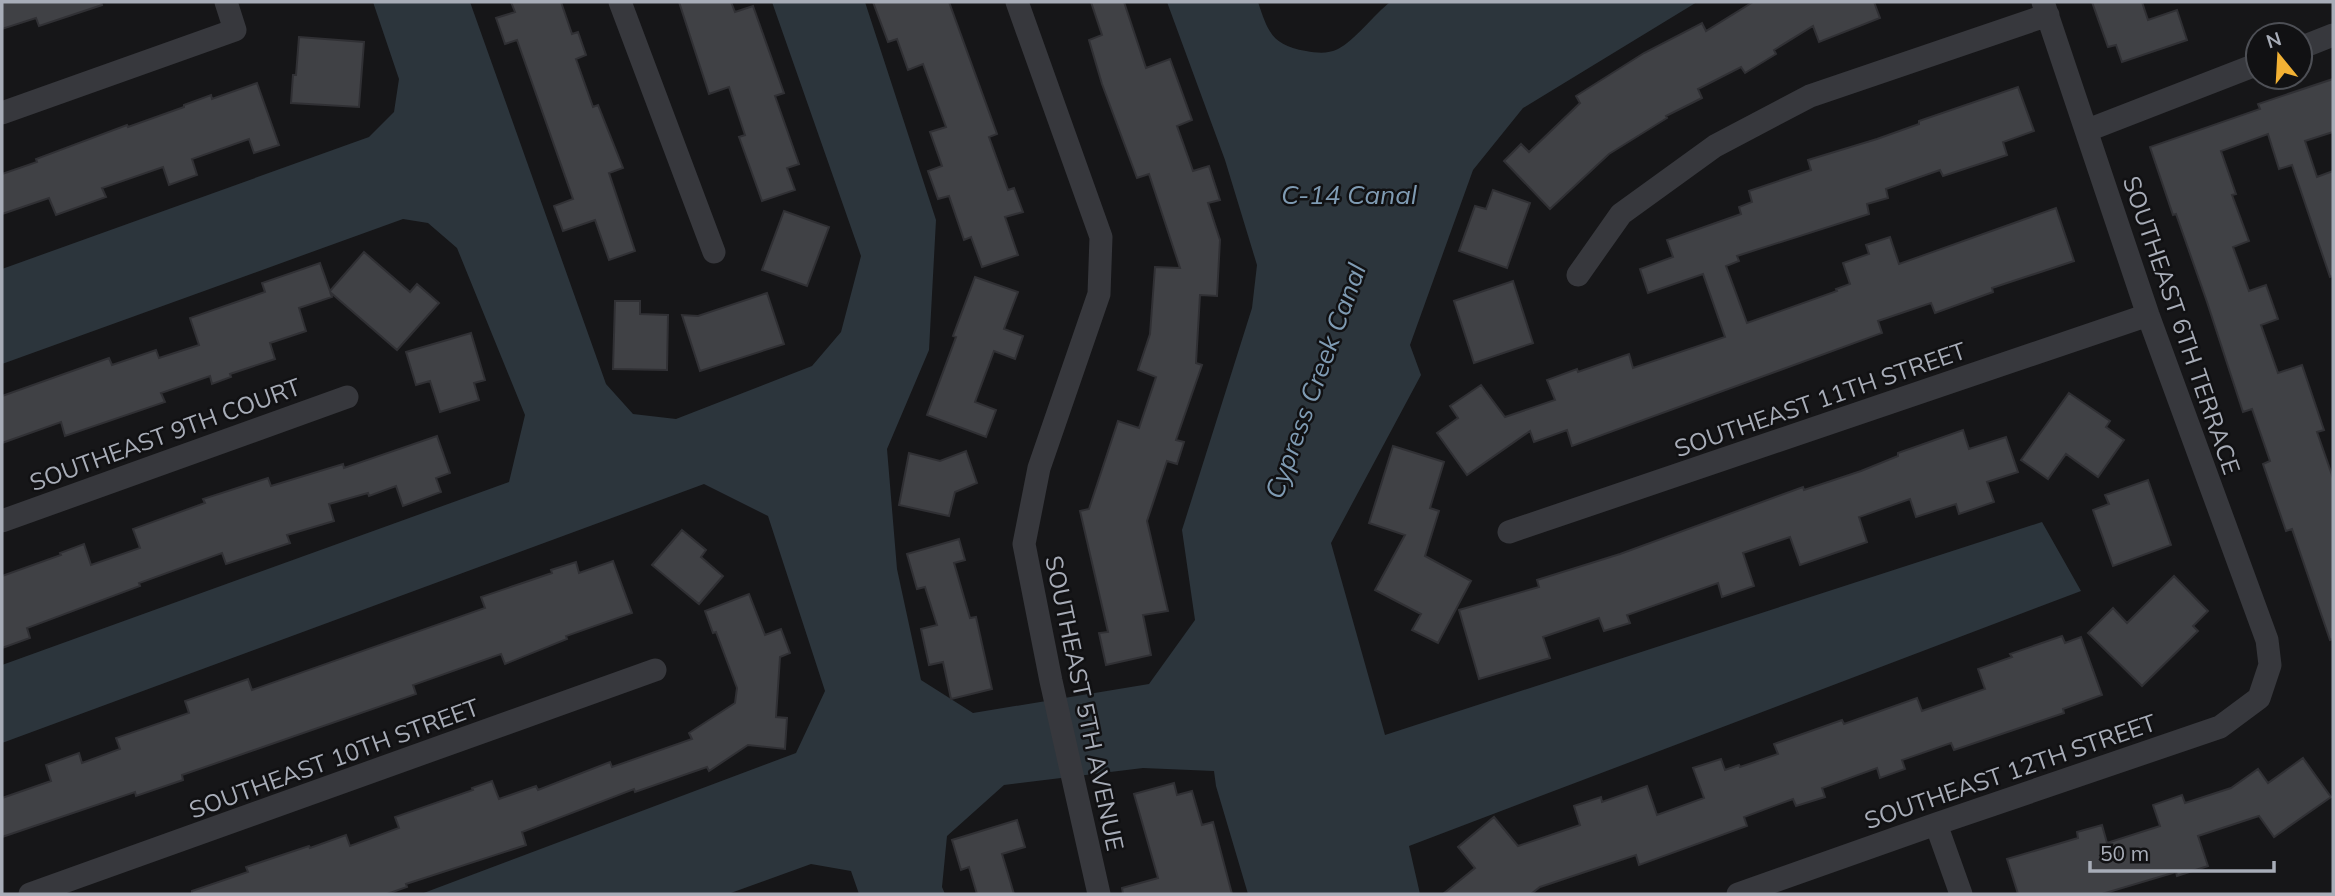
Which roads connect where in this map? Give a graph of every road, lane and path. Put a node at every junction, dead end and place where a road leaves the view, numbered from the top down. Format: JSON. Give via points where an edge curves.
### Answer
{"nodes":[{"id":1,"x":226,"y":2,"type":"edge"},
{"id":2,"x":620,"y":2,"type":"edge"},
{"id":3,"x":1017,"y":2,"type":"edge"},
{"id":4,"x":2046,"y":8,"type":"edge"},
{"id":5,"x":2333,"y":35,"type":"edge"},
{"id":6,"x":2314,"y":42,"type":"edge"},
{"id":7,"x":2244,"y":69,"type":"edge"},
{"id":8,"x":2,"y":113,"type":"edge"},
{"id":9,"x":2088,"y":130,"type":"junction"},
{"id":10,"x":714,"y":252,"type":"dead end"},
{"id":11,"x":1578,"y":275,"type":"dead end"},
{"id":12,"x":2148,"y":315,"type":"junction"},
{"id":13,"x":347,"y":397,"type":"dead end"},
{"id":14,"x":2,"y":521,"type":"edge"},
{"id":15,"x":1509,"y":533,"type":"dead end"},
{"id":16,"x":2270,"y":665,"type":"joint"},
{"id":17,"x":655,"y":670,"type":"dead end"},
{"id":18,"x":1936,"y":824,"type":"junction"},
{"id":19,"x":30,"y":894,"type":"edge"},
{"id":20,"x":1099,"y":894,"type":"edge"},
{"id":21,"x":1738,"y":894,"type":"edge"},
{"id":22,"x":1961,"y":894,"type":"edge"}],
"edges":[{"from":1,"to":8,"type":"street","via":[[235,30]]},
{"from":2,"to":10,"type":"street"},
{"from":3,"to":20,"type":"street","name":"SOUTHEAST 5TH AVENUE","via":[[1101,237],[1099,294],[1039,468],[1024,544]]},
{"from":4,"to":9,"type":"street","name":"SOUTHEAST 6TH TERRACE"},
{"from":4,"to":11,"type":"street","via":[[1811,96],[1716,146],[1621,214]]},
{"from":5,"to":6,"type":"street"},
{"from":7,"to":9,"type":"street"},
{"from":9,"to":12,"type":"street","name":"SOUTHEAST 6TH TERRACE"},
{"from":12,"to":15,"type":"street","name":"SOUTHEAST 11TH STREET"},
{"from":12,"to":16,"type":"street","name":"SOUTHEAST 6TH TERRACE","via":[[2267,640]]},
{"from":13,"to":14,"type":"street","name":"SOUTHEAST 9TH COURT"},
{"from":16,"to":18,"type":"street","name":"SOUTHEAST 12TH STREET","via":[[2259,698],[2220,727]]},
{"from":17,"to":19,"type":"street","name":"SOUTHEAST 10TH STREET"},
{"from":18,"to":21,"type":"street","name":"SOUTHEAST 12TH STREET"},
{"from":18,"to":22,"type":"street"}]}
